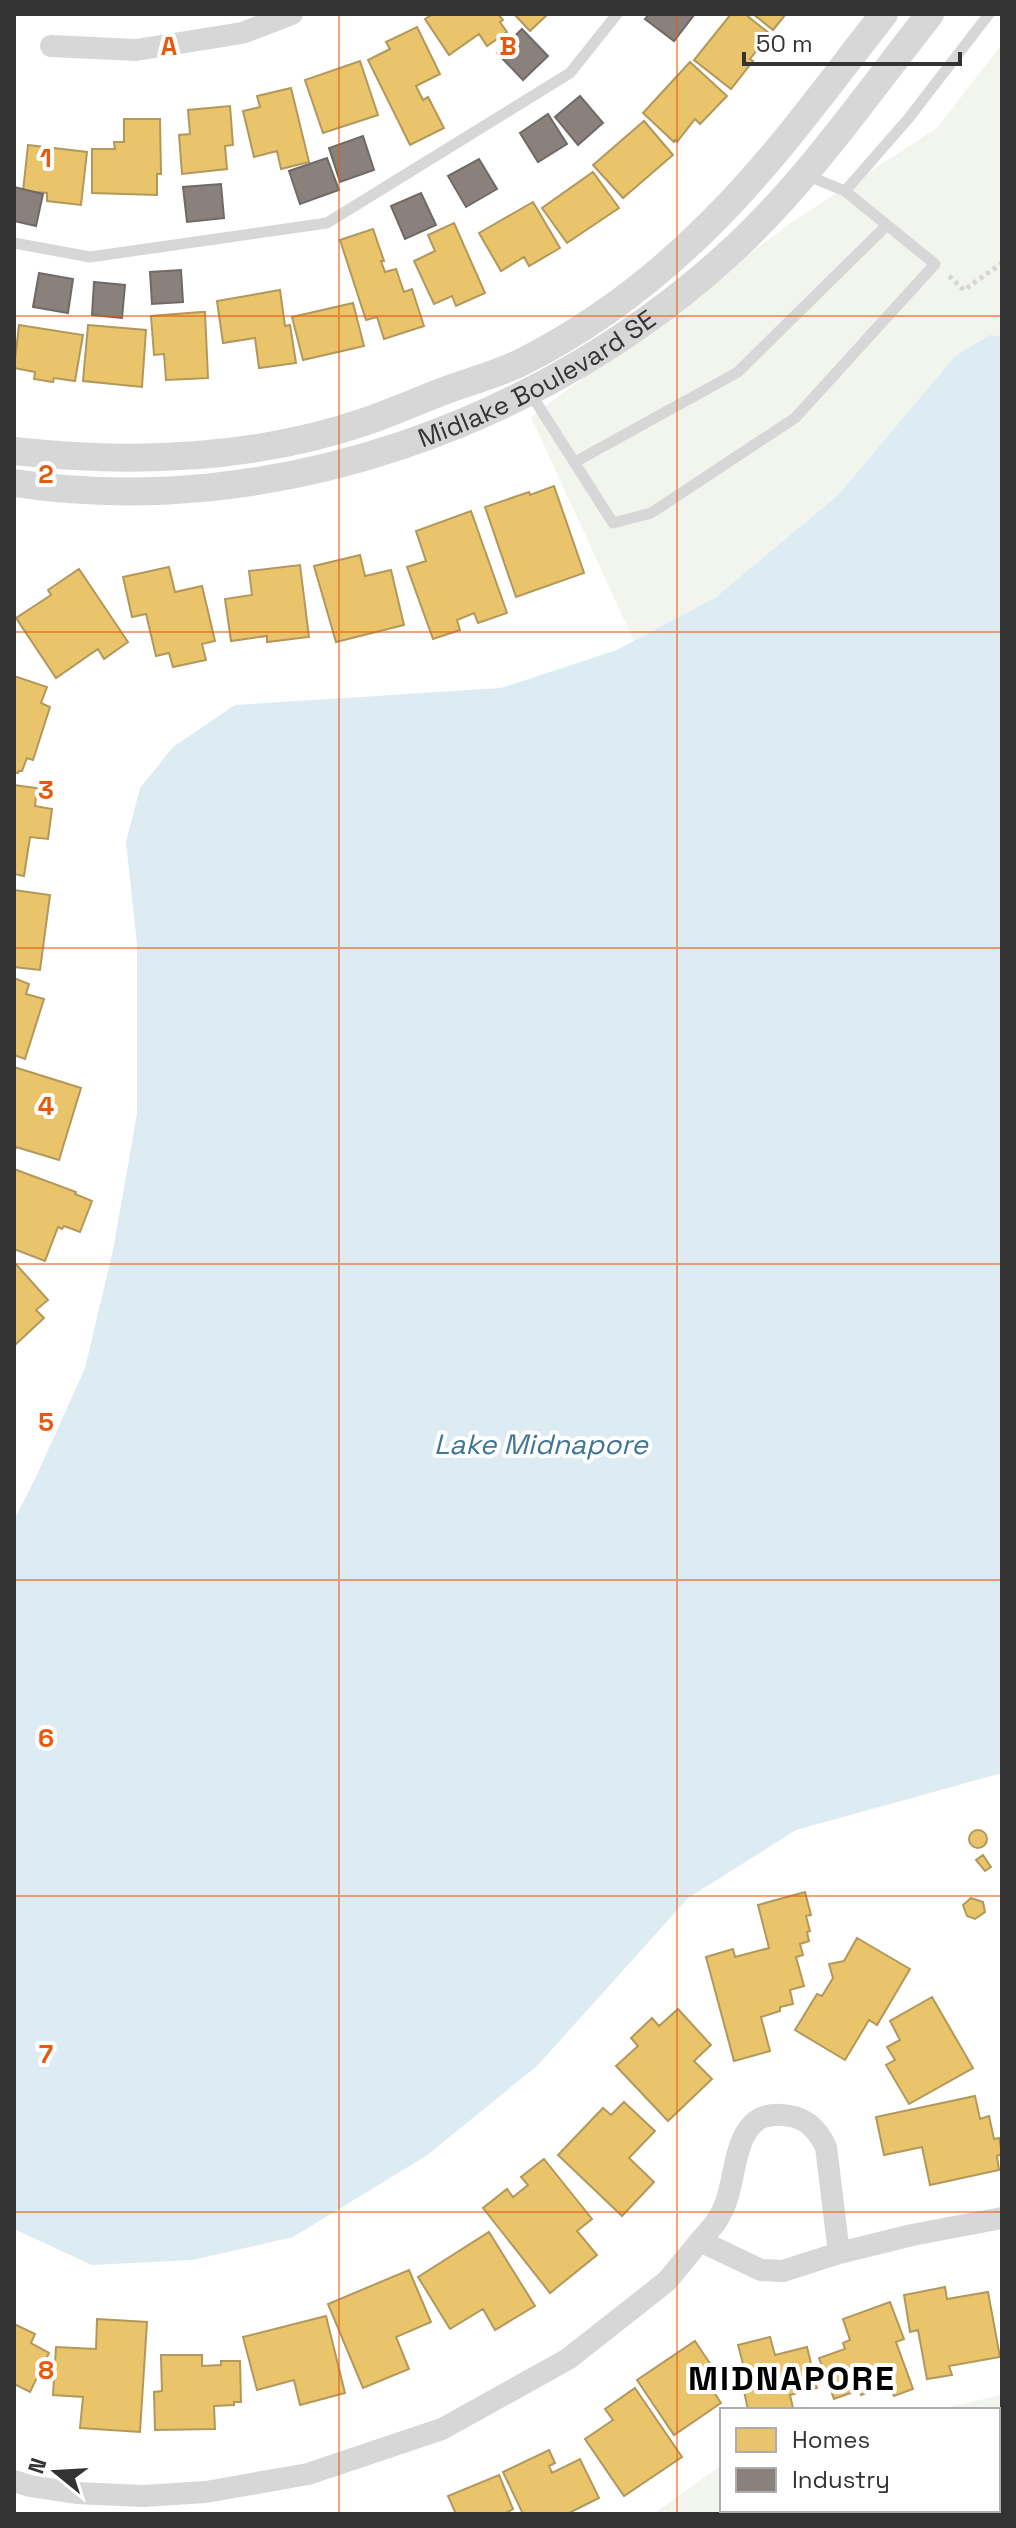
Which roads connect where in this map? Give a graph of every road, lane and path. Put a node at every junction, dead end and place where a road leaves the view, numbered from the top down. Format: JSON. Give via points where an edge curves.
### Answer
{"nodes":[{"id":1,"x":292,"y":14,"type":"edge"},
{"id":2,"x":617,"y":14,"type":"edge"},
{"id":3,"x":884,"y":14,"type":"edge"},
{"id":4,"x":930,"y":14,"type":"edge"},
{"id":5,"x":989,"y":14,"type":"edge"},
{"id":6,"x":51,"y":46,"type":"dead end"},
{"id":7,"x":776,"y":151,"type":"junction"},
{"id":8,"x":804,"y":174,"type":"junction"},
{"id":9,"x":845,"y":191,"type":"junction"},
{"id":10,"x":887,"y":225,"type":"junction"},
{"id":11,"x":14,"y":243,"type":"edge"},
{"id":12,"x":1002,"y":263,"type":"edge"},
{"id":13,"x":935,"y":264,"type":"junction"},
{"id":14,"x":517,"y":364,"type":"junction"},
{"id":15,"x":529,"y":390,"type":"junction"},
{"id":16,"x":14,"y":451,"type":"edge"},
{"id":17,"x":575,"y":462,"type":"junction"},
{"id":18,"x":14,"y":483,"type":"edge"},
{"id":19,"x":1002,"y":2218,"type":"edge"},
{"id":20,"x":700,"y":2241,"type":"junction"},
{"id":21,"x":839,"y":2253,"type":"junction"},
{"id":22,"x":14,"y":2481,"type":"edge"}],
"edges":[{"from":1,"to":6,"type":"street","via":[[242,33],[136,50]]},
{"from":2,"to":11,"type":"lane","via":[[570,73],[327,223],[90,257]]},
{"from":3,"to":7,"type":"street","name":"Midlake Boulevard SE"},
{"from":4,"to":8,"type":"street","name":"Midlake Boulevard SE"},
{"from":5,"to":9,"type":"lane"},
{"from":7,"to":8,"type":"street"},
{"from":7,"to":14,"type":"street","name":"Midlake Boulevard SE","via":[[672,260],[598,317]]},
{"from":8,"to":9,"type":"lane"},
{"from":8,"to":15,"type":"street","name":"Midlake Boulevard SE","via":[[738,244],[662,309]]},
{"from":9,"to":10,"type":"lane"},
{"from":10,"to":13,"type":"lane"},
{"from":10,"to":17,"type":"lane","via":[[738,372]]},
{"from":12,"to":13,"type":"path","via":[[964,290]]},
{"from":13,"to":17,"type":"lane","via":[[795,418],[651,513],[613,523]]},
{"from":14,"to":15,"type":"street"},
{"from":14,"to":16,"type":"street","name":"Midlake Boulevard SE","via":[[366,421],[268,446],[128,459]]},
{"from":15,"to":17,"type":"lane"},
{"from":15,"to":18,"type":"street","name":"Midlake Boulevard SE","via":[[378,453],[308,472],[196,489],[85,490]]},
{"from":19,"to":21,"type":"street"},
{"from":20,"to":21,"type":"street","via":[[761,2270],[783,2271]]},
{"from":20,"to":21,"type":"street","via":[[726,2202],[743,2136],[761,2120],[784,2115],[810,2124],[826,2147]]},
{"from":20,"to":22,"type":"street","via":[[667,2281],[568,2359],[442,2429],[308,2474],[206,2492],[76,2493]]}]}
